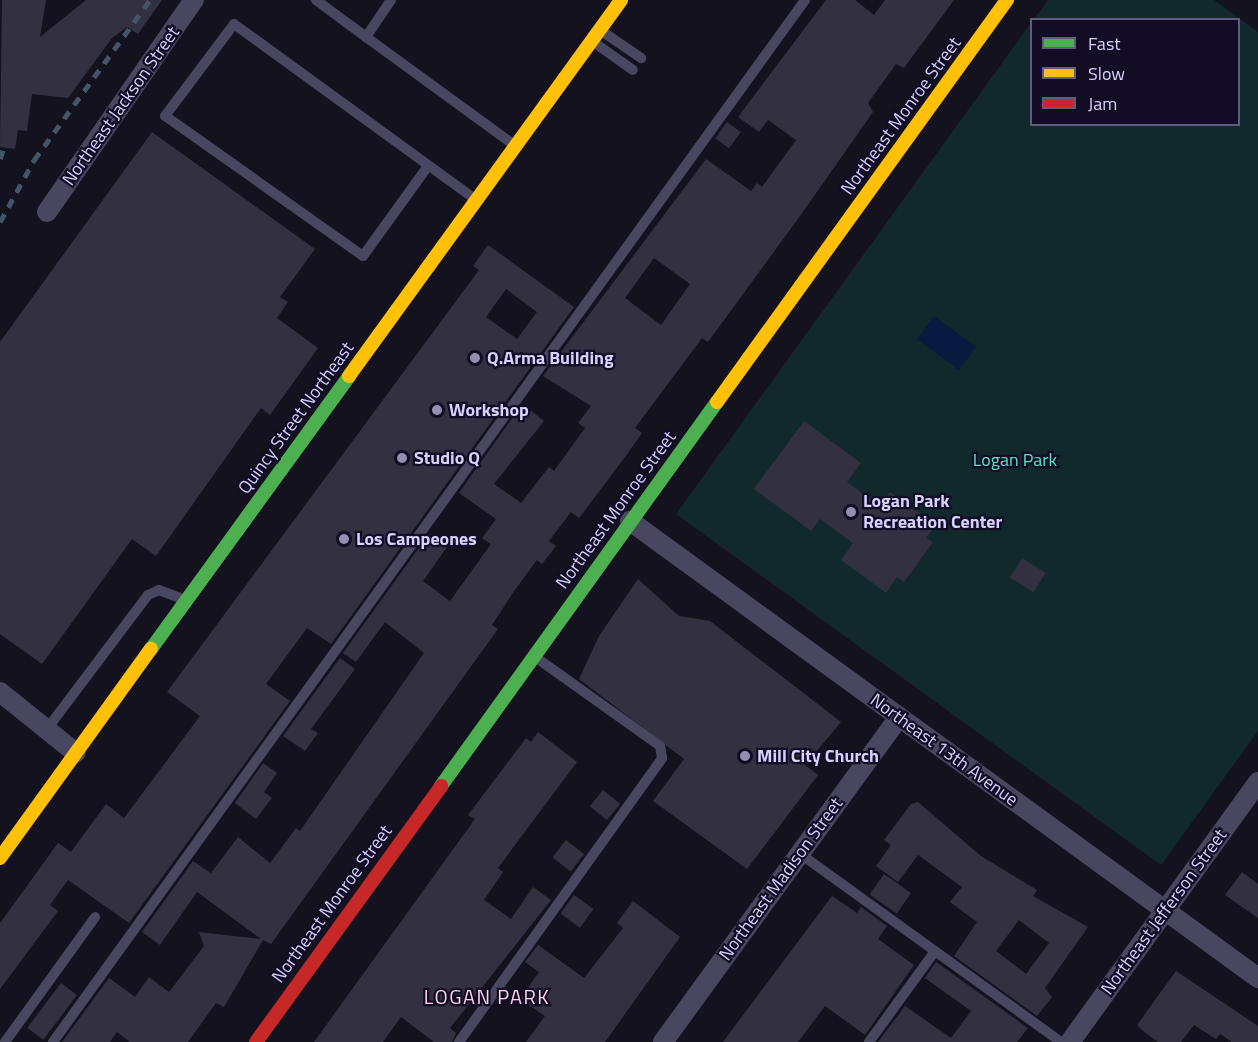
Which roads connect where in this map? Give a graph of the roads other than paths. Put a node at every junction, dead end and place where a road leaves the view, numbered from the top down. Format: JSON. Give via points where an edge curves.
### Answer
{"nodes":[{"id":1,"x":194,"y":0,"type":"edge"},
{"id":2,"x":316,"y":0,"type":"edge"},
{"id":3,"x":391,"y":0,"type":"edge"},
{"id":4,"x":621,"y":0,"type":"edge"},
{"id":5,"x":805,"y":0,"type":"edge"},
{"id":6,"x":1007,"y":0,"type":"edge"},
{"id":7,"x":596,"y":35,"type":"junction"},
{"id":8,"x":366,"y":37,"type":"junction"},
{"id":9,"x":641,"y":58,"type":"dead end"},
{"id":10,"x":633,"y":70,"type":"dead end"},
{"id":11,"x":515,"y":146,"type":"junction"},
{"id":12,"x":428,"y":166,"type":"junction"},
{"id":13,"x":477,"y":200,"type":"junction"},
{"id":14,"x":47,"y":212,"type":"dead end"},
{"id":15,"x":630,"y":521,"type":"junction"},
{"id":16,"x":185,"y":600,"type":"junction"},
{"id":17,"x":532,"y":655,"type":"junction"},
{"id":18,"x":0,"y":692,"type":"edge"},
{"id":19,"x":898,"y":717,"type":"junction"},
{"id":20,"x":47,"y":729,"type":"junction"},
{"id":21,"x":76,"y":753,"type":"junction"},
{"id":22,"x":1258,"y":782,"type":"edge"},
{"id":23,"x":799,"y":854,"type":"junction"},
{"id":24,"x":0,"y":858,"type":"edge"},
{"id":25,"x":1166,"y":911,"type":"junction"},
{"id":26,"x":95,"y":917,"type":"dead end"},
{"id":27,"x":935,"y":951,"type":"junction"},
{"id":28,"x":1258,"y":978,"type":"edge"},
{"id":29,"x":5,"y":1042,"type":"edge"},
{"id":30,"x":53,"y":1042,"type":"edge"},
{"id":31,"x":256,"y":1042,"type":"edge"},
{"id":32,"x":459,"y":1042,"type":"edge"},
{"id":33,"x":663,"y":1042,"type":"edge"},
{"id":34,"x":869,"y":1042,"type":"edge"},
{"id":35,"x":1061,"y":1042,"type":"edge"},
{"id":36,"x":1070,"y":1042,"type":"edge"}],
"edges":[{"from":1,"to":14,"type":"street","name":"Northeast Jackson Street"},
{"from":2,"to":8,"type":"lane"},
{"from":3,"to":8,"type":"lane"},
{"from":4,"to":7,"type":"street","name":"Quincy Street Northeast"},
{"from":5,"to":30,"type":"lane"},
{"from":6,"to":15,"type":"street","name":"Northeast Monroe Street"},
{"from":7,"to":9,"type":"lane"},
{"from":7,"to":10,"type":"lane"},
{"from":7,"to":11,"type":"street","name":"Quincy Street Northeast"},
{"from":8,"to":11,"type":"lane"},
{"from":11,"to":13,"type":"street","name":"Quincy Street Northeast"},
{"from":12,"to":12,"type":"lane","via":[[234,24],[165,116],[363,256]]},
{"from":12,"to":13,"type":"lane"},
{"from":13,"to":16,"type":"street","name":"Quincy Street Northeast"},
{"from":15,"to":17,"type":"street","name":"Northeast Monroe Street"},
{"from":15,"to":19,"type":"street","name":"Northeast 13th Avenue"},
{"from":16,"to":20,"type":"lane","via":[[159,590],[148,595]]},
{"from":16,"to":21,"type":"street","name":"Quincy Street Northeast"},
{"from":17,"to":31,"type":"street","name":"Northeast Monroe Street"},
{"from":17,"to":32,"type":"lane","via":[[660,746],[662,758]]},
{"from":18,"to":20,"type":"street"},
{"from":19,"to":23,"type":"street","name":"Northeast Madison Street"},
{"from":19,"to":25,"type":"street","name":"Northeast 13th Avenue"},
{"from":20,"to":21,"type":"street"},
{"from":21,"to":24,"type":"street","name":"Quincy Street Northeast"},
{"from":22,"to":25,"type":"street","name":"Northeast Jefferson Street"},
{"from":23,"to":27,"type":"lane"},
{"from":23,"to":33,"type":"street","name":"Northeast Madison Street"},
{"from":25,"to":28,"type":"street","name":"Northeast 13th Avenue"},
{"from":25,"to":36,"type":"street","name":"Northeast Jefferson Street"},
{"from":26,"to":29,"type":"lane"},
{"from":27,"to":34,"type":"lane"},
{"from":27,"to":35,"type":"lane"}]}
